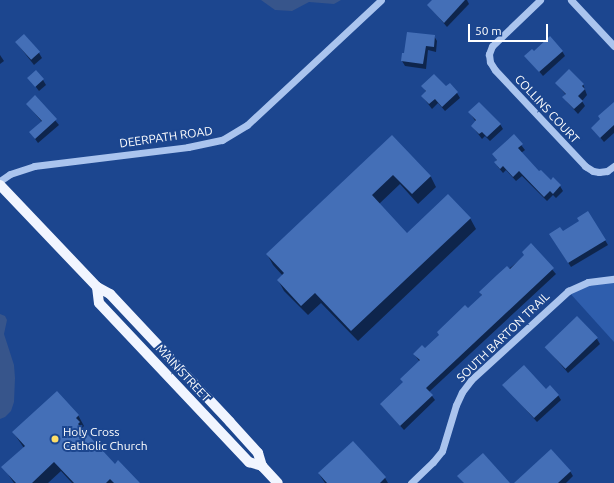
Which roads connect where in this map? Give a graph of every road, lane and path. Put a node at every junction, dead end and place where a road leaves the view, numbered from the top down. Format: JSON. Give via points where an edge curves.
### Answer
{"nodes":[{"id":1,"x":381,"y":0,"type":"edge"},
{"id":2,"x":540,"y":0,"type":"edge"},
{"id":3,"x":571,"y":0,"type":"edge"},
{"id":4,"x":614,"y":46,"type":"edge"},
{"id":5,"x":614,"y":166,"type":"edge"},
{"id":6,"x":0,"y":181,"type":"edge"},
{"id":7,"x":0,"y":185,"type":"edge"},
{"id":8,"x":614,"y":279,"type":"edge"},
{"id":9,"x":97,"y":287,"type":"junction"},
{"id":10,"x":262,"y":466,"type":"junction"},
{"id":11,"x":278,"y":483,"type":"edge"},
{"id":12,"x":411,"y":483,"type":"edge"}],
"edges":[{"from":1,"to":6,"type":"street","name":"DEERPATH ROAD","via":[[247,125],[222,140],[188,147],[34,166],[10,174]]},
{"from":2,"to":5,"type":"street","name":"COLLINS COURT","via":[[496,40],[489,54],[490,62],[586,166],[592,171],[599,172],[607,171]]},
{"from":3,"to":4,"type":"street"},
{"from":7,"to":9,"type":"main road","name":"MAIN STREET"},
{"from":8,"to":12,"type":"street","name":"SOUTH BARTON TRAIL","via":[[588,282],[568,291],[471,380],[456,405],[442,451]]},
{"from":9,"to":10,"type":"main road","name":"MAIN STREET","via":[[110,294],[230,422],[258,453]]},
{"from":9,"to":10,"type":"main road","name":"MAIN STREET","via":[[99,303],[249,462]]},
{"from":10,"to":11,"type":"main road","name":"MAIN STREET"}]}
